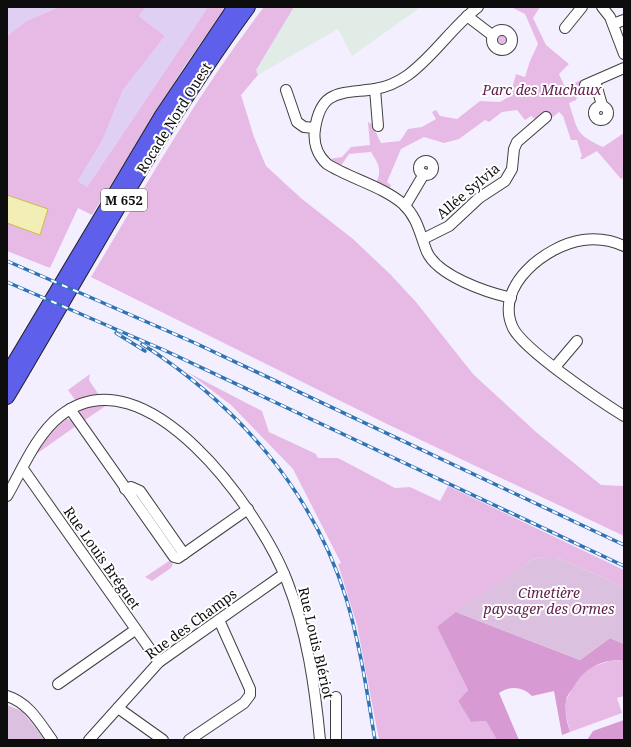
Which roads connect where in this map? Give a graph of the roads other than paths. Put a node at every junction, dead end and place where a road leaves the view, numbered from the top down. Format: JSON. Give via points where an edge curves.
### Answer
{"nodes":[{"id":1,"x":235,"y":7,"type":"edge"},
{"id":2,"x":248,"y":7,"type":"edge"},
{"id":3,"x":478,"y":7,"type":"edge"},
{"id":4,"x":582,"y":7,"type":"edge"},
{"id":5,"x":602,"y":7,"type":"edge"},
{"id":6,"x":467,"y":16,"type":"junction"},
{"id":7,"x":624,"y":20,"type":"edge"},
{"id":8,"x":612,"y":24,"type":"junction"},
{"id":9,"x":565,"y":28,"type":"dead end"},
{"id":10,"x":492,"y":35,"type":"dead end"},
{"id":11,"x":624,"y":54,"type":"edge"},
{"id":12,"x":624,"y":68,"type":"edge"},
{"id":13,"x":595,"y":81,"type":"junction"},
{"id":14,"x":585,"y":85,"type":"dead end"},
{"id":15,"x":375,"y":89,"type":"junction"},
{"id":16,"x":286,"y":90,"type":"dead end"},
{"id":17,"x":602,"y":105,"type":"dead end"},
{"id":18,"x":546,"y":118,"type":"dead end"},
{"id":19,"x":378,"y":126,"type":"dead end"},
{"id":20,"x":315,"y":128,"type":"junction"},
{"id":21,"x":424,"y":174,"type":"dead end"},
{"id":22,"x":405,"y":206,"type":"junction"},
{"id":23,"x":423,"y":239,"type":"junction"},
{"id":24,"x":624,"y":246,"type":"edge"},
{"id":25,"x":511,"y":298,"type":"junction"},
{"id":26,"x":577,"y":342,"type":"dead end"},
{"id":27,"x":555,"y":367,"type":"junction"},
{"id":28,"x":7,"y":376,"type":"edge"},
{"id":29,"x":7,"y":397,"type":"edge"},
{"id":30,"x":70,"y":409,"type":"junction"},
{"id":31,"x":624,"y":416,"type":"edge"},
{"id":32,"x":23,"y":469,"type":"junction"},
{"id":33,"x":7,"y":496,"type":"edge"},
{"id":34,"x":248,"y":509,"type":"junction"},
{"id":35,"x":284,"y":574,"type":"junction"},
{"id":36,"x":219,"y":620,"type":"junction"},
{"id":37,"x":135,"y":630,"type":"junction"},
{"id":38,"x":159,"y":662,"type":"junction"},
{"id":39,"x":58,"y":684,"type":"dead end"},
{"id":40,"x":9,"y":695,"type":"edge"},
{"id":41,"x":336,"y":697,"type":"dead end"},
{"id":42,"x":118,"y":708,"type":"junction"},
{"id":43,"x":52,"y":740,"type":"edge"},
{"id":44,"x":89,"y":740,"type":"edge"},
{"id":45,"x":163,"y":740,"type":"edge"},
{"id":46,"x":189,"y":740,"type":"edge"},
{"id":47,"x":320,"y":740,"type":"edge"},
{"id":48,"x":336,"y":740,"type":"edge"}],
"edges":[{"from":1,"to":28,"type":"highway","name":"Rocade Nord Ouest","number":"M 652","via":[[161,117]]},
{"from":2,"to":29,"type":"highway","name":"Rocade Nord Ouest","number":"M 652","via":[[160,139]]},
{"from":3,"to":6,"type":"street"},
{"from":4,"to":9,"type":"street"},
{"from":5,"to":8,"type":"street"},
{"from":6,"to":10,"type":"street"},
{"from":6,"to":15,"type":"street","via":[[412,72],[399,81]]},
{"from":7,"to":8,"type":"street"},
{"from":8,"to":11,"type":"street"},
{"from":12,"to":13,"type":"street"},
{"from":13,"to":14,"type":"street"},
{"from":13,"to":17,"type":"street"},
{"from":15,"to":19,"type":"street"},
{"from":15,"to":20,"type":"street","via":[[340,92],[332,96],[320,110]]},
{"from":16,"to":20,"type":"street","via":[[297,122],[304,127]]},
{"from":18,"to":23,"type":"street","name":"Allée Sylvia","via":[[517,142],[512,169],[505,181],[479,198],[449,226]]},
{"from":20,"to":22,"type":"street","via":[[316,148],[320,157],[328,164],[394,197]]},
{"from":21,"to":22,"type":"street"},
{"from":22,"to":23,"type":"street","via":[[417,221]]},
{"from":23,"to":25,"type":"street","via":[[433,262],[443,271],[487,291]]},
{"from":24,"to":25,"type":"street","via":[[605,240],[590,239],[559,247],[524,272],[516,282]]},
{"from":25,"to":27,"type":"street","via":[[509,312],[514,330],[523,341]]},
{"from":26,"to":27,"type":"street"},
{"from":27,"to":31,"type":"street"},
{"from":30,"to":32,"type":"street","name":"Rue Louis Blériot","via":[[46,431]]},
{"from":30,"to":34,"type":"street","name":"Rue Louis Blériot","via":[[104,399],[123,401],[143,409],[199,450]]},
{"from":30,"to":34,"type":"street","via":[[125,489],[131,487],[140,492],[184,554]]},
{"from":32,"to":33,"type":"street","name":"Rue Louis Blériot"},
{"from":32,"to":37,"type":"street","name":"Rue Louis Bréguet"},
{"from":34,"to":35,"type":"street","name":"Rue Louis Blériot","via":[[270,544]]},
{"from":35,"to":36,"type":"street","name":"Rue des Champs"},
{"from":35,"to":47,"type":"street","name":"Rue Louis Blériot","via":[[308,657]]},
{"from":36,"to":38,"type":"street","name":"Rue des Champs"},
{"from":36,"to":46,"type":"street","via":[[250,689],[250,695],[244,703]]},
{"from":37,"to":38,"type":"street","name":"Rue Louis Bréguet"},
{"from":37,"to":39,"type":"street"},
{"from":38,"to":42,"type":"street","name":"Rue des Champs"},
{"from":40,"to":43,"type":"street","via":[[31,711]]},
{"from":41,"to":48,"type":"street"},
{"from":42,"to":44,"type":"street","name":"Rue des Champs"},
{"from":42,"to":45,"type":"street"}]}
